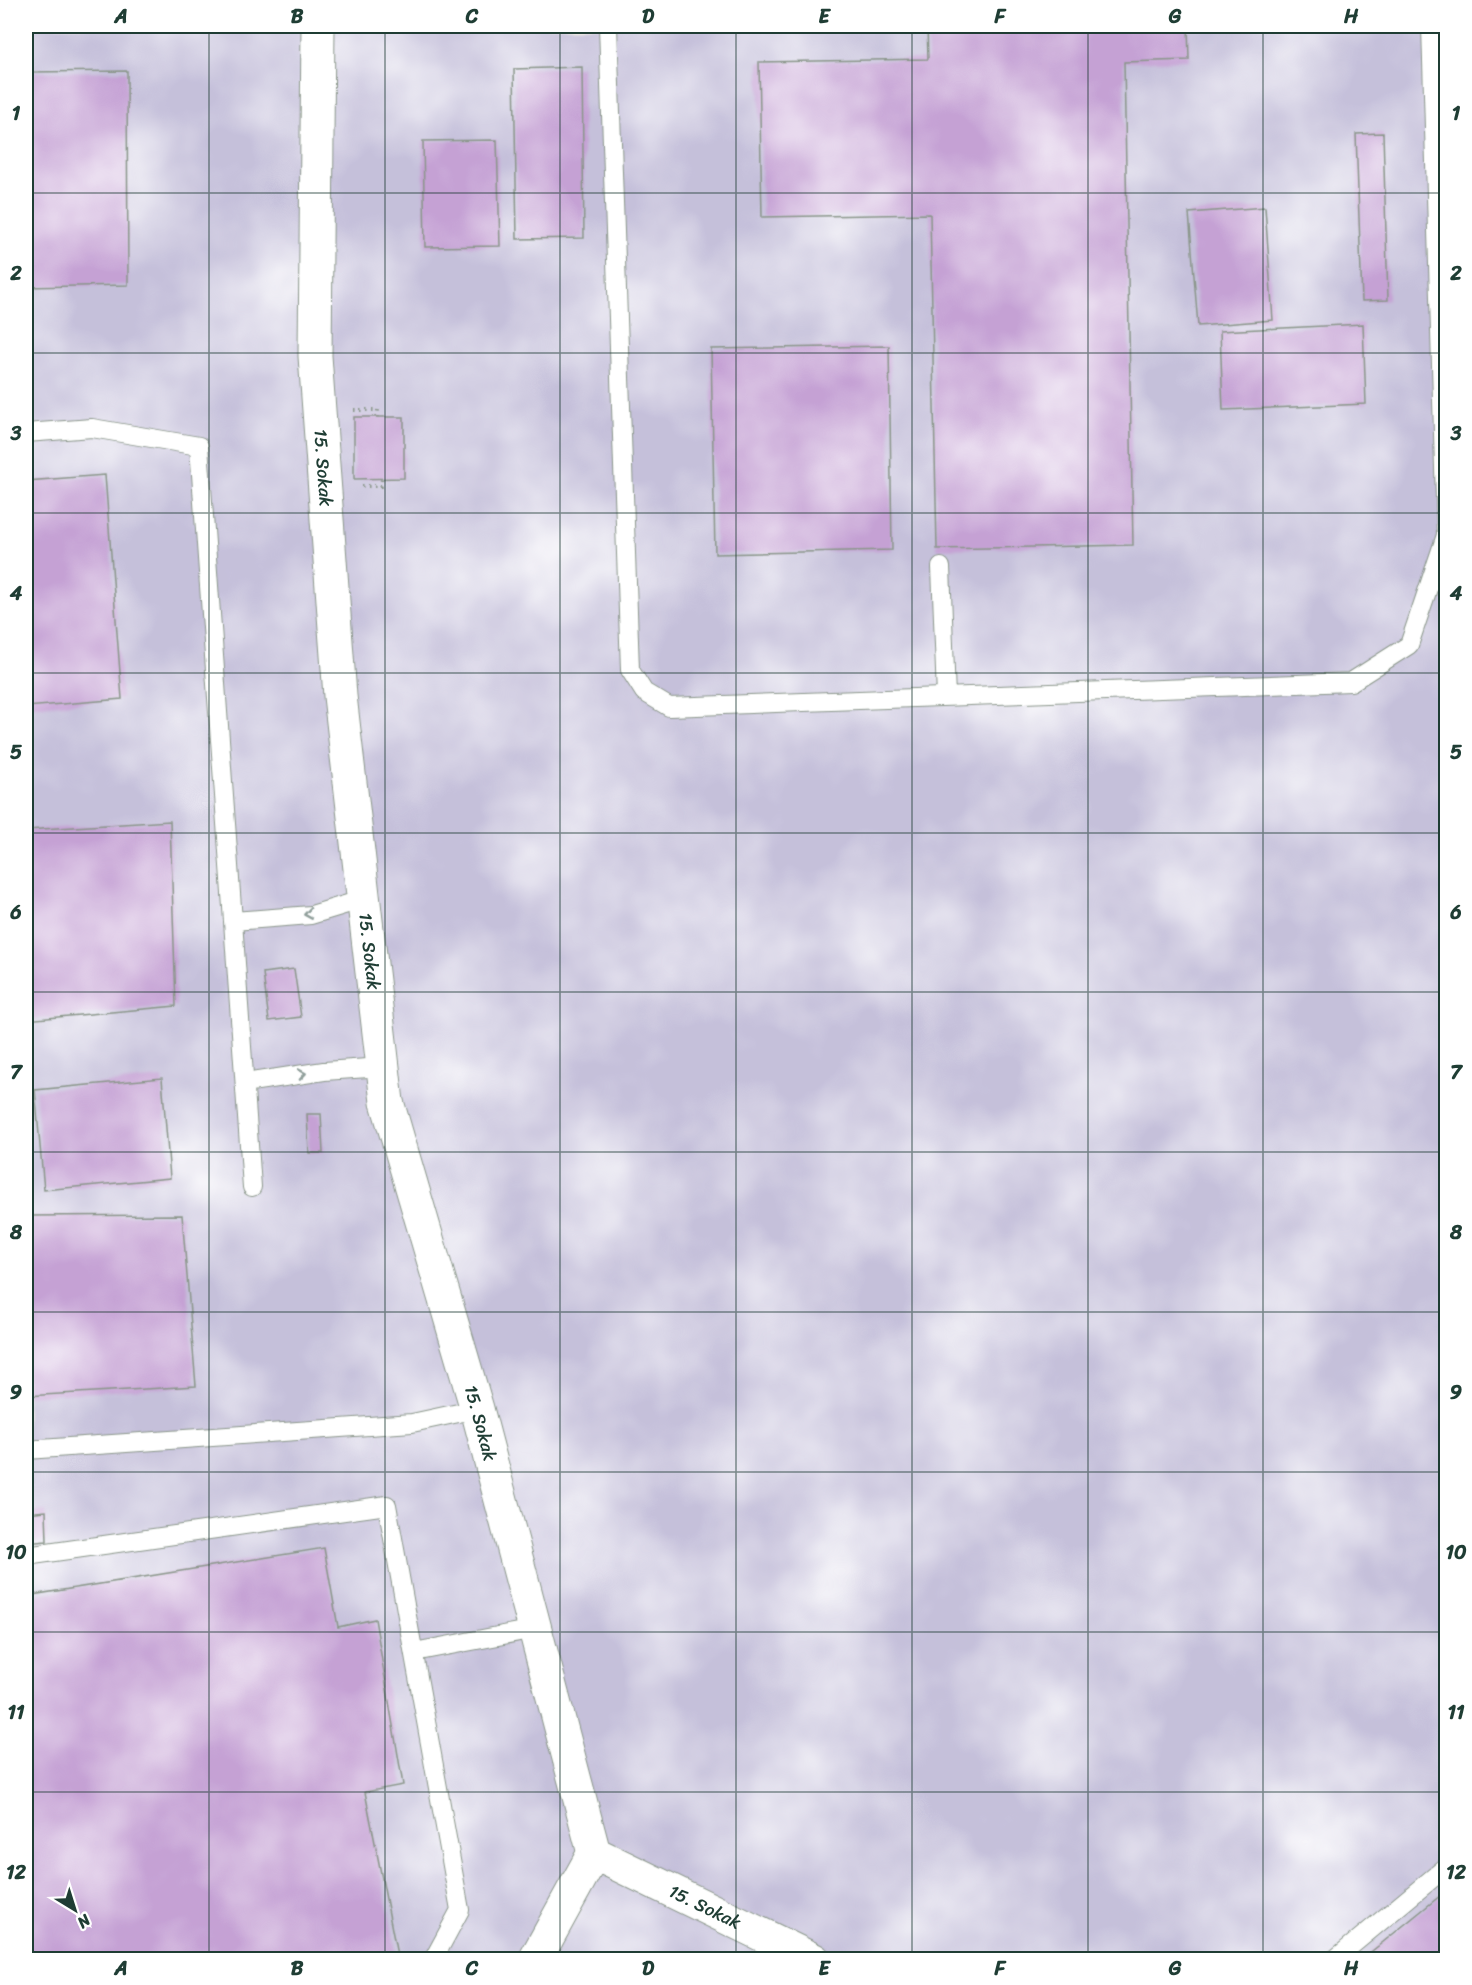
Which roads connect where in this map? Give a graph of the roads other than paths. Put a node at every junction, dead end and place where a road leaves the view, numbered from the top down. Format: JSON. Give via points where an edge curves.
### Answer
{"nodes":[{"id":1,"x":318,"y":26,"type":"edge"},
{"id":2,"x":608,"y":26,"type":"edge"},
{"id":3,"x":1431,"y":26,"type":"edge"},
{"id":4,"x":26,"y":433,"type":"edge"},
{"id":5,"x":941,"y":567,"type":"dead end"},
{"id":6,"x":946,"y":697,"type":"junction"},
{"id":7,"x":364,"y":899,"type":"junction"},
{"id":8,"x":233,"y":921,"type":"junction"},
{"id":9,"x":383,"y":1067,"type":"junction"},
{"id":10,"x":244,"y":1083,"type":"junction"},
{"id":11,"x":252,"y":1187,"type":"dead end"},
{"id":12,"x":477,"y":1409,"type":"junction"},
{"id":13,"x":26,"y":1449,"type":"edge"},
{"id":14,"x":26,"y":1556,"type":"edge"},
{"id":15,"x":535,"y":1629,"type":"junction"},
{"id":16,"x":414,"y":1652,"type":"junction"},
{"id":17,"x":594,"y":1853,"type":"junction"},
{"id":18,"x":1446,"y":1867,"type":"edge"},
{"id":19,"x":433,"y":1959,"type":"edge"},
{"id":20,"x":536,"y":1959,"type":"edge"},
{"id":21,"x":814,"y":1959,"type":"edge"},
{"id":22,"x":1334,"y":1959,"type":"edge"}],
"edges":[{"from":1,"to":7,"type":"street","name":"15. Sokak","via":[[315,356],[340,696]]},
{"from":2,"to":6,"type":"lane","via":[[630,670],[644,692],[669,706]]},
{"from":3,"to":6,"type":"lane","via":[[1446,535],[1409,645],[1351,682]]},
{"from":4,"to":8,"type":"lane","via":[[92,428],[199,446]]},
{"from":5,"to":6,"type":"lane"},
{"from":7,"to":8,"type":"lane","one_way":true,"via":[[311,915]]},
{"from":7,"to":9,"type":"street","name":"15. Sokak"},
{"from":8,"to":10,"type":"lane"},
{"from":10,"to":9,"type":"lane","one_way":true},
{"from":9,"to":12,"type":"street","name":"15. Sokak","via":[[387,1102]]},
{"from":10,"to":11,"type":"lane"},
{"from":12,"to":13,"type":"lane","via":[[412,1423]]},
{"from":12,"to":15,"type":"street","name":"15. Sokak"},
{"from":14,"to":16,"type":"lane","via":[[387,1505]]},
{"from":15,"to":16,"type":"lane"},
{"from":15,"to":17,"type":"street","name":"15. Sokak"},
{"from":16,"to":19,"type":"lane","via":[[460,1910]]},
{"from":17,"to":20,"type":"street"},
{"from":17,"to":21,"type":"street","name":"15. Sokak"},
{"from":18,"to":22,"type":"lane"}]}
